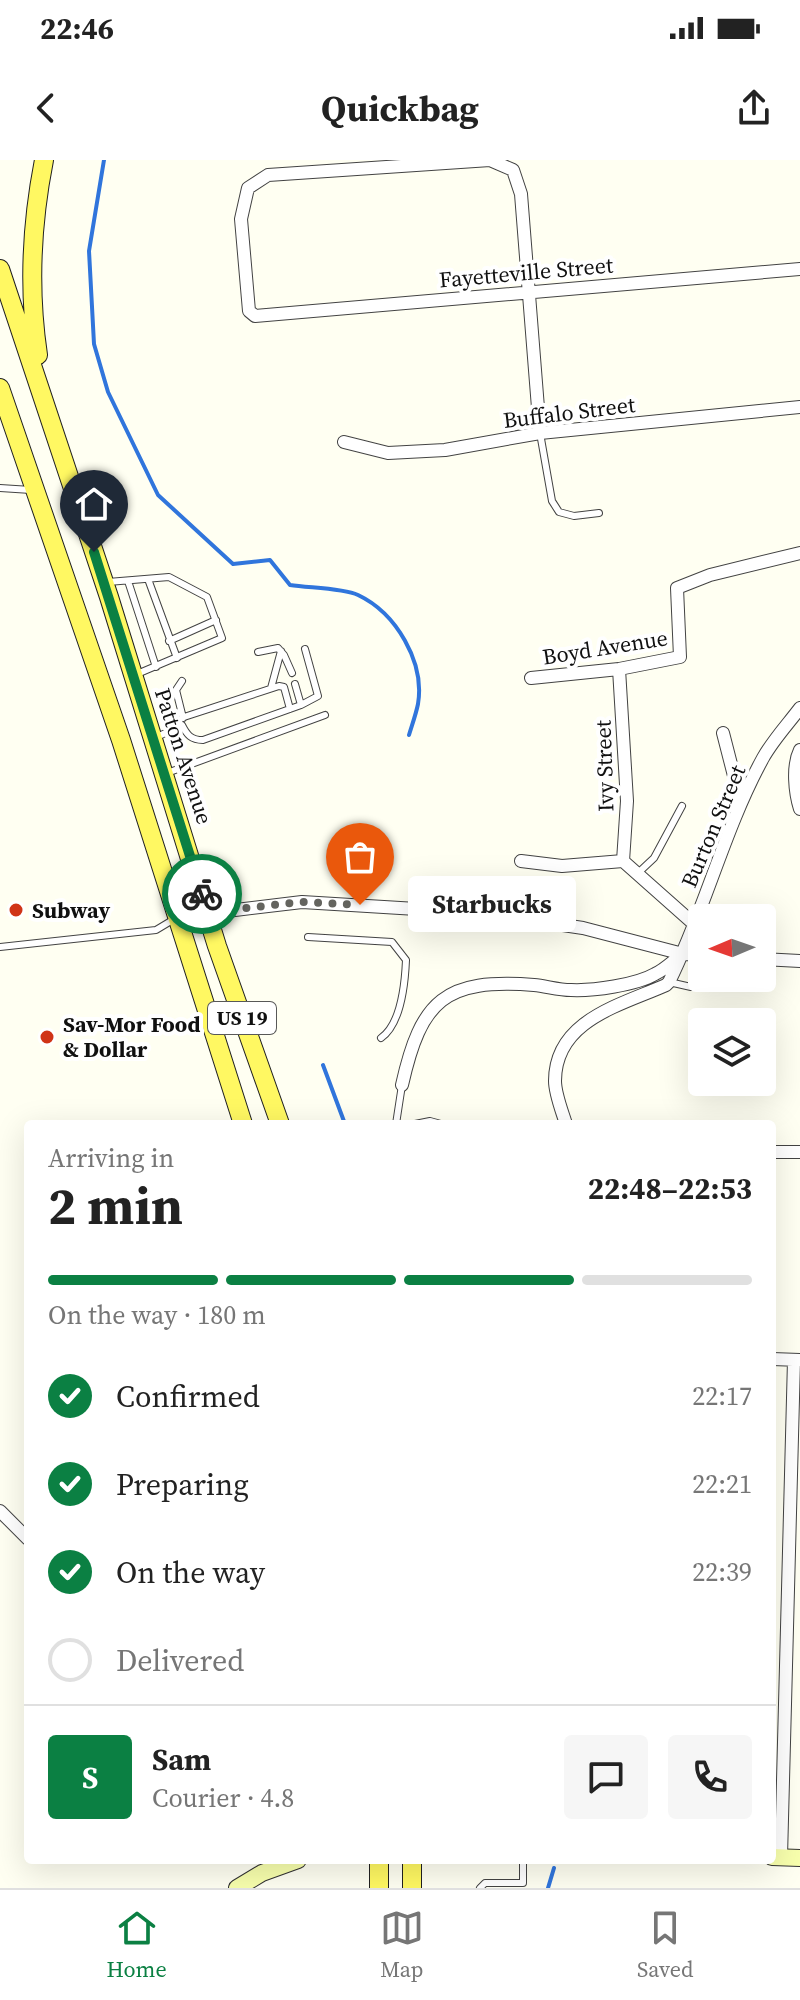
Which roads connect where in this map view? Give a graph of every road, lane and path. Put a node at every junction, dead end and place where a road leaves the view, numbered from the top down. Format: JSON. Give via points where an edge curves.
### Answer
{"nodes":[{"id":1,"x":44,"y":160,"type":"edge"},
{"id":2,"x":0,"y":269,"type":"edge"},
{"id":3,"x":800,"y":269,"type":"edge"},
{"id":4,"x":527,"y":292,"type":"junction"},
{"id":5,"x":0,"y":388,"type":"edge"},
{"id":6,"x":44,"y":401,"type":"junction"},
{"id":7,"x":800,"y":407,"type":"edge"},
{"id":8,"x":4,"y":415,"type":"edge"},
{"id":9,"x":540,"y":433,"type":"junction"},
{"id":10,"x":344,"y":442,"type":"dead end"},
{"id":11,"x":0,"y":488,"type":"edge"},
{"id":12,"x":35,"y":491,"type":"junction"},
{"id":13,"x":599,"y":513,"type":"dead end"},
{"id":14,"x":800,"y":553,"type":"edge"},
{"id":15,"x":148,"y":579,"type":"junction"},
{"id":16,"x":128,"y":581,"type":"junction"},
{"id":17,"x":104,"y":583,"type":"junction"},
{"id":18,"x":135,"y":604,"type":"junction"},
{"id":19,"x":115,"y":614,"type":"junction"},
{"id":20,"x":216,"y":620,"type":"junction"},
{"id":21,"x":169,"y":641,"type":"junction"},
{"id":22,"x":305,"y":649,"type":"dead end"},
{"id":23,"x":281,"y":651,"type":"junction"},
{"id":24,"x":258,"y":652,"type":"dead end"},
{"id":25,"x":177,"y":658,"type":"junction"},
{"id":26,"x":156,"y":667,"type":"junction"},
{"id":27,"x":619,"y":669,"type":"junction"},
{"id":28,"x":292,"y":673,"type":"dead end"},
{"id":29,"x":133,"y":675,"type":"junction"},
{"id":30,"x":531,"y":678,"type":"dead end"},
{"id":31,"x":182,"y":681,"type":"dead end"},
{"id":32,"x":295,"y":684,"type":"dead end"},
{"id":33,"x":271,"y":688,"type":"junction"},
{"id":34,"x":301,"y":705,"type":"junction"},
{"id":35,"x":800,"y":708,"type":"edge"},
{"id":36,"x":290,"y":709,"type":"junction"},
{"id":37,"x":325,"y":715,"type":"dead end"},
{"id":38,"x":183,"y":721,"type":"junction"},
{"id":39,"x":723,"y":733,"type":"dead end"},
{"id":40,"x":154,"y":738,"type":"junction"},
{"id":41,"x":800,"y":750,"type":"edge"},
{"id":42,"x":165,"y":774,"type":"junction"},
{"id":43,"x":741,"y":803,"type":"junction"},
{"id":44,"x":682,"y":806,"type":"dead end"},
{"id":45,"x":800,"y":809,"type":"edge"},
{"id":46,"x":521,"y":861,"type":"dead end"},
{"id":47,"x":623,"y":861,"type":"junction"},
{"id":48,"x":638,"y":873,"type":"junction"},
{"id":49,"x":702,"y":904,"type":"edge"},
{"id":50,"x":208,"y":912,"type":"junction"},
{"id":51,"x":178,"y":917,"type":"junction"},
{"id":52,"x":688,"y":919,"type":"edge"},
{"id":53,"x":308,"y":937,"type":"dead end"},
{"id":54,"x":688,"y":940,"type":"edge"},
{"id":55,"x":0,"y":947,"type":"edge"},
{"id":56,"x":683,"y":954,"type":"junction"},
{"id":57,"x":688,"y":954,"type":"edge"},
{"id":58,"x":776,"y":960,"type":"edge"},
{"id":59,"x":800,"y":961,"type":"edge"},
{"id":60,"x":669,"y":982,"type":"junction"},
{"id":61,"x":688,"y":985,"type":"edge"},
{"id":62,"x":381,"y":1038,"type":"dead end"},
{"id":63,"x":402,"y":1085,"type":"joint"},
{"id":64,"x":242,"y":1120,"type":"edge"},
{"id":65,"x":279,"y":1120,"type":"edge"},
{"id":66,"x":397,"y":1120,"type":"edge"},
{"id":67,"x":565,"y":1120,"type":"edge"},
{"id":68,"x":776,"y":1152,"type":"edge"},
{"id":69,"x":800,"y":1152,"type":"edge"},
{"id":70,"x":776,"y":1359,"type":"edge"},
{"id":71,"x":797,"y":1360,"type":"edge"},
{"id":72,"x":0,"y":1511,"type":"edge"},
{"id":73,"x":24,"y":1535,"type":"edge"},
{"id":74,"x":777,"y":1857,"type":"edge"},
{"id":75,"x":800,"y":1858,"type":"edge"},
{"id":76,"x":379,"y":1864,"type":"edge"},
{"id":77,"x":412,"y":1864,"type":"edge"},
{"id":78,"x":523,"y":1864,"type":"edge"},
{"id":79,"x":259,"y":1867,"type":"edge"},
{"id":80,"x":522,"y":1885,"type":"edge"},
{"id":81,"x":237,"y":1888,"type":"edge"},
{"id":82,"x":379,"y":1888,"type":"edge"},
{"id":83,"x":412,"y":1888,"type":"edge"},
{"id":84,"x":480,"y":1888,"type":"edge"}],
"edges":[{"from":1,"to":6,"type":"main road","name":"Patton Avenue","via":[[35,204],[31,283]]},
{"from":2,"to":6,"type":"main road","name":"Patton Avenue","number":"US 19"},
{"from":3,"to":4,"type":"street","name":"Fayetteville Street"},
{"from":4,"to":4,"type":"street","name":"Fayetteville Street","via":[[521,194],[513,170],[490,160],[268,175],[248,188],[241,219],[249,311],[255,316]]},
{"from":4,"to":9,"type":"street"},
{"from":5,"to":8,"type":"main road","number":"US 19"},
{"from":6,"to":17,"type":"main road","name":"Patton Avenue","number":"US 19"},
{"from":7,"to":9,"type":"street","name":"Buffalo Street"},
{"from":8,"to":12,"type":"main road","number":"US 19"},
{"from":9,"to":10,"type":"street","name":"Buffalo Street","via":[[445,450],[388,453]]},
{"from":9,"to":13,"type":"lane","via":[[552,501],[559,512]]},
{"from":11,"to":12,"type":"lane"},
{"from":12,"to":51,"type":"main road","number":"US 19"},
{"from":14,"to":27,"type":"street","name":"Boyd Avenue","via":[[677,588],[680,657]]},
{"from":15,"to":16,"type":"lane"},
{"from":15,"to":20,"type":"lane","via":[[169,577],[207,597]]},
{"from":15,"to":21,"type":"lane"},
{"from":16,"to":17,"type":"lane"},
{"from":16,"to":18,"type":"lane"},
{"from":17,"to":19,"type":"main road","name":"Patton Avenue","number":"US 19"},
{"from":18,"to":19,"type":"lane"},
{"from":18,"to":26,"type":"lane"},
{"from":19,"to":29,"type":"main road","name":"Patton Avenue","number":"US 19"},
{"from":20,"to":21,"type":"lane"},
{"from":20,"to":25,"type":"lane","via":[[222,638]]},
{"from":21,"to":25,"type":"lane"},
{"from":22,"to":34,"type":"lane","via":[[318,696]]},
{"from":23,"to":24,"type":"lane"},
{"from":23,"to":28,"type":"lane"},
{"from":23,"to":33,"type":"lane"},
{"from":25,"to":26,"type":"lane"},
{"from":26,"to":29,"type":"lane"},
{"from":27,"to":30,"type":"street","name":"Boyd Avenue"},
{"from":27,"to":47,"type":"street","name":"Ivy Street","via":[[627,801]]},
{"from":29,"to":40,"type":"main road","name":"Patton Avenue","number":"US 19"},
{"from":31,"to":38,"type":"lane","via":[[176,690]]},
{"from":32,"to":34,"type":"lane"},
{"from":33,"to":36,"type":"lane","via":[[284,687]]},
{"from":33,"to":38,"type":"lane"},
{"from":34,"to":36,"type":"lane"},
{"from":35,"to":43,"type":"street","name":"Burton Street","via":[[764,756]]},
{"from":36,"to":38,"type":"lane","via":[[203,740],[187,735]]},
{"from":37,"to":42,"type":"lane"},
{"from":38,"to":40,"type":"lane"},
{"from":39,"to":43,"type":"street"},
{"from":40,"to":42,"type":"main road","name":"Patton Avenue","number":"US 19"},
{"from":41,"to":45,"type":"street"},
{"from":42,"to":50,"type":"main road","name":"Patton Avenue","number":"US 19"},
{"from":43,"to":49,"type":"street","name":"Burton Street"},
{"from":44,"to":48,"type":"lane","via":[[654,858]]},
{"from":46,"to":47,"type":"street","via":[[562,866]]},
{"from":47,"to":48,"type":"street"},
{"from":48,"to":52,"type":"street"},
{"from":50,"to":51,"type":"street"},
{"from":50,"to":56,"type":"street","via":[[302,902],[482,913],[583,928]]},
{"from":50,"to":65,"type":"main road","name":"Patton Avenue","number":"US 19"},
{"from":51,"to":55,"type":"lane","via":[[156,930]]},
{"from":51,"to":64,"type":"main road","number":"US 19"},
{"from":53,"to":62,"type":"lane","via":[[392,942],[406,960],[396,1014]]},
{"from":54,"to":56,"type":"street","name":"Burton Street"},
{"from":56,"to":57,"type":"street"},
{"from":56,"to":60,"type":"street","name":"Burton Street"},
{"from":56,"to":63,"type":"street","via":[[654,975],[613,986],[572,991],[495,983],[467,986],[423,1019]]},
{"from":58,"to":59,"type":"street"},
{"from":60,"to":61,"type":"lane"},
{"from":60,"to":67,"type":"street","via":[[586,1020],[561,1046],[555,1082]]},
{"from":63,"to":66,"type":"lane"},
{"from":68,"to":69,"type":"street"},
{"from":70,"to":71,"type":"street"},
{"from":71,"to":74,"type":"street"},
{"from":72,"to":73,"type":"street"},
{"from":74,"to":75,"type":"street"},
{"from":76,"to":82,"type":"main road"},
{"from":77,"to":83,"type":"main road"},
{"from":78,"to":80,"type":"lane"},
{"from":79,"to":81,"type":"street"},
{"from":80,"to":84,"type":"lane","via":[[485,1883]]}]}
